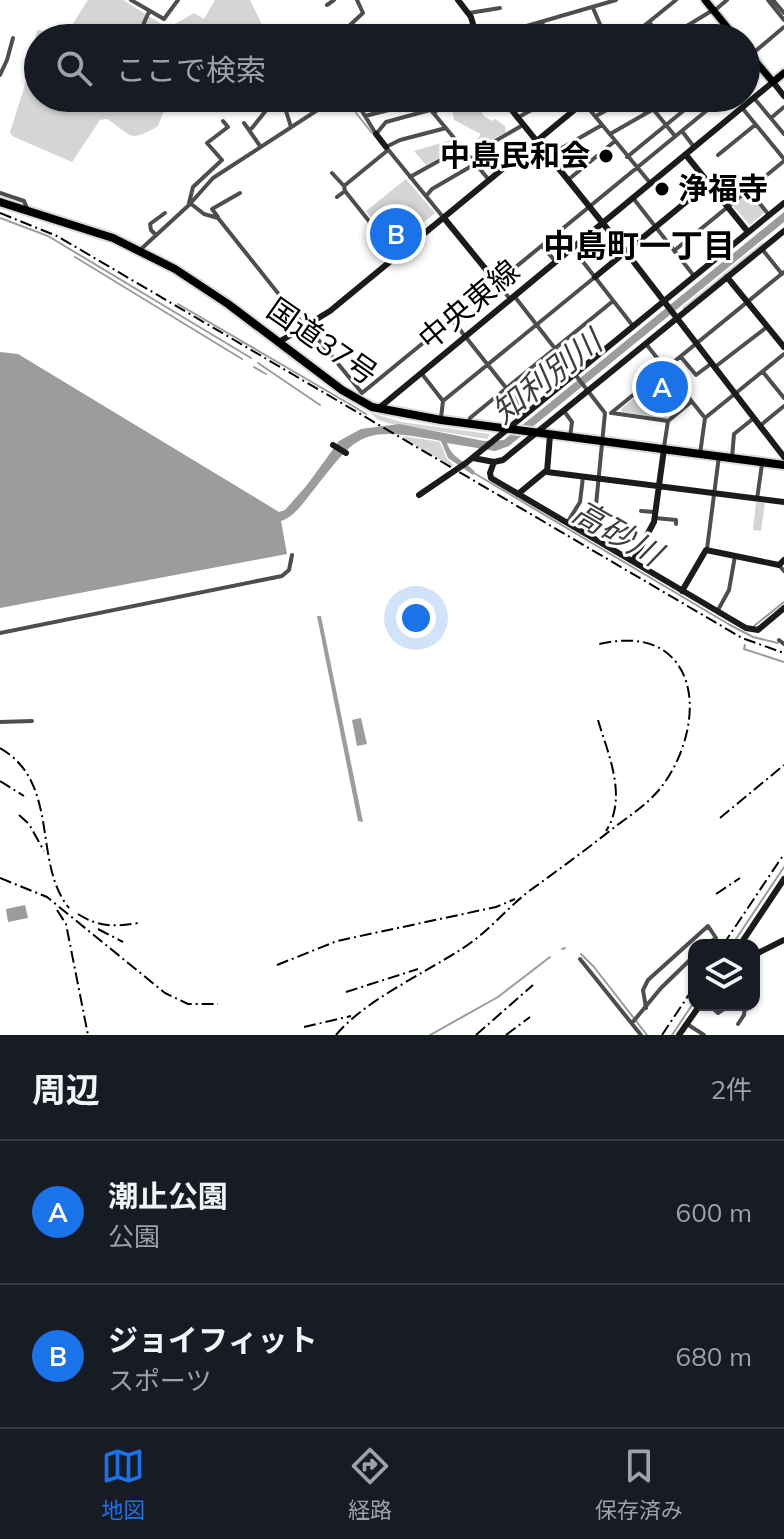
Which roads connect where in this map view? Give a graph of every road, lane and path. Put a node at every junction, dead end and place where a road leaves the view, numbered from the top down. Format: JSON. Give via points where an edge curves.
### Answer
{"nodes":[{"id":1,"x":178,"y":0,"type":"edge"},
{"id":2,"x":334,"y":0,"type":"edge"},
{"id":3,"x":357,"y":0,"type":"edge"},
{"id":4,"x":616,"y":0,"type":"edge"},
{"id":5,"x":676,"y":0,"type":"edge"},
{"id":6,"x":705,"y":0,"type":"edge"},
{"id":7,"x":727,"y":0,"type":"edge"},
{"id":8,"x":770,"y":0,"type":"edge"},
{"id":9,"x":134,"y":1,"type":"edge"},
{"id":10,"x":463,"y":2,"type":"edge"},
{"id":11,"x":327,"y":5,"type":"dead end"},
{"id":12,"x":500,"y":8,"type":"dead end"},
{"id":13,"x":593,"y":8,"type":"junction"},
{"id":14,"x":714,"y":10,"type":"junction"},
{"id":15,"x":149,"y":12,"type":"junction"},
{"id":16,"x":469,"y":13,"type":"junction"},
{"id":17,"x":784,"y":13,"type":"edge"},
{"id":18,"x":784,"y":20,"type":"edge"},
{"id":19,"x":542,"y":22,"type":"joint"},
{"id":20,"x":649,"y":22,"type":"joint"},
{"id":21,"x":144,"y":24,"type":"edge"},
{"id":22,"x":351,"y":24,"type":"edge"},
{"id":23,"x":473,"y":24,"type":"edge"},
{"id":24,"x":535,"y":24,"type":"edge"},
{"id":25,"x":600,"y":24,"type":"edge"},
{"id":26,"x":646,"y":24,"type":"edge"},
{"id":27,"x":689,"y":24,"type":"edge"},
{"id":28,"x":725,"y":24,"type":"edge"},
{"id":29,"x":784,"y":27,"type":"edge"},
{"id":30,"x":13,"y":38,"type":"dead end"},
{"id":31,"x":760,"y":46,"type":"edge"},
{"id":32,"x":760,"y":66,"type":"edge"},
{"id":33,"x":784,"y":73,"type":"edge"},
{"id":34,"x":0,"y":75,"type":"edge"},
{"id":35,"x":773,"y":82,"type":"junction"},
{"id":36,"x":760,"y":93,"type":"edge"},
{"id":37,"x":784,"y":96,"type":"edge"},
{"id":38,"x":760,"y":105,"type":"edge"},
{"id":39,"x":784,"y":107,"type":"edge"},
{"id":40,"x":264,"y":112,"type":"edge"},
{"id":41,"x":286,"y":112,"type":"edge"},
{"id":42,"x":314,"y":112,"type":"edge"},
{"id":43,"x":362,"y":112,"type":"edge"},
{"id":44,"x":378,"y":112,"type":"edge"},
{"id":45,"x":427,"y":112,"type":"edge"},
{"id":46,"x":432,"y":112,"type":"edge"},
{"id":47,"x":512,"y":112,"type":"edge"},
{"id":48,"x":528,"y":112,"type":"edge"},
{"id":49,"x":570,"y":112,"type":"edge"},
{"id":50,"x":593,"y":112,"type":"edge"},
{"id":51,"x":604,"y":112,"type":"edge"},
{"id":52,"x":655,"y":112,"type":"edge"},
{"id":53,"x":682,"y":112,"type":"edge"},
{"id":54,"x":705,"y":112,"type":"edge"},
{"id":55,"x":737,"y":112,"type":"edge"},
{"id":56,"x":745,"y":112,"type":"edge"},
{"id":57,"x":646,"y":113,"type":"edge"},
{"id":58,"x":364,"y":116,"type":"junction"},
{"id":59,"x":596,"y":116,"type":"junction"},
{"id":60,"x":517,"y":118,"type":"junction"},
{"id":61,"x":771,"y":118,"type":"junction"},
{"id":62,"x":223,"y":121,"type":"dead end"},
{"id":63,"x":244,"y":123,"type":"dead end"},
{"id":64,"x":523,"y":125,"type":"junction"},
{"id":65,"x":602,"y":125,"type":"junction"},
{"id":66,"x":666,"y":125,"type":"junction"},
{"id":67,"x":755,"y":125,"type":"junction"},
{"id":68,"x":291,"y":127,"type":"junction"},
{"id":69,"x":446,"y":128,"type":"junction"},
{"id":70,"x":249,"y":130,"type":"junction"},
{"id":71,"x":682,"y":131,"type":"junction"},
{"id":72,"x":376,"y":134,"type":"junction"},
{"id":73,"x":610,"y":134,"type":"junction"},
{"id":74,"x":784,"y":134,"type":"edge"},
{"id":75,"x":676,"y":137,"type":"junction"},
{"id":76,"x":615,"y":141,"type":"junction"},
{"id":77,"x":537,"y":142,"type":"junction"},
{"id":78,"x":208,"y":144,"type":"junction"},
{"id":79,"x":260,"y":146,"type":"junction"},
{"id":80,"x":694,"y":147,"type":"junction"},
{"id":81,"x":202,"y":148,"type":"dead end"},
{"id":82,"x":462,"y":148,"type":"junction"},
{"id":83,"x":387,"y":149,"type":"junction"},
{"id":84,"x":686,"y":155,"type":"junction"},
{"id":85,"x":718,"y":155,"type":"dead end"},
{"id":86,"x":548,"y":156,"type":"junction"},
{"id":87,"x":627,"y":157,"type":"junction"},
{"id":88,"x":784,"y":160,"type":"edge"},
{"id":89,"x":474,"y":162,"type":"junction"},
{"id":90,"x":637,"y":168,"type":"junction"},
{"id":91,"x":332,"y":173,"type":"dead end"},
{"id":92,"x":410,"y":177,"type":"junction"},
{"id":93,"x":489,"y":180,"type":"junction"},
{"id":94,"x":568,"y":180,"type":"junction"},
{"id":95,"x":709,"y":183,"type":"junction"},
{"id":96,"x":651,"y":184,"type":"junction"},
{"id":97,"x":345,"y":188,"type":"junction"},
{"id":98,"x":749,"y":190,"type":"junction"},
{"id":99,"x":0,"y":193,"type":"edge"},
{"id":100,"x":240,"y":193,"type":"dead end"},
{"id":101,"x":426,"y":196,"type":"junction"},
{"id":102,"x":337,"y":197,"type":"dead end"},
{"id":103,"x":633,"y":198,"type":"junction"},
{"id":104,"x":0,"y":202,"type":"edge"},
{"id":105,"x":784,"y":203,"type":"edge"},
{"id":106,"x":189,"y":204,"type":"junction"},
{"id":107,"x":590,"y":207,"type":"junction"},
{"id":108,"x":728,"y":207,"type":"junction"},
{"id":109,"x":27,"y":210,"type":"junction"},
{"id":110,"x":165,"y":213,"type":"dead end"},
{"id":111,"x":769,"y":215,"type":"junction"},
{"id":112,"x":218,"y":218,"type":"junction"},
{"id":113,"x":444,"y":218,"type":"junction"},
{"id":114,"x":603,"y":224,"type":"junction"},
{"id":115,"x":656,"y":227,"type":"junction"},
{"id":116,"x":241,"y":228,"type":"dead end"},
{"id":117,"x":784,"y":231,"type":"edge"},
{"id":118,"x":748,"y":232,"type":"junction"},
{"id":119,"x":156,"y":235,"type":"junction"},
{"id":120,"x":234,"y":236,"type":"junction"},
{"id":121,"x":388,"y":245,"type":"dead end"},
{"id":122,"x":542,"y":246,"type":"junction"},
{"id":123,"x":572,"y":248,"type":"junction"},
{"id":124,"x":762,"y":249,"type":"junction"},
{"id":125,"x":140,"y":250,"type":"junction"},
{"id":126,"x":675,"y":250,"type":"junction"},
{"id":127,"x":626,"y":252,"type":"junction"},
{"id":128,"x":556,"y":262,"type":"junction"},
{"id":129,"x":783,"y":273,"type":"edge"},
{"id":130,"x":694,"y":276,"type":"junction"},
{"id":131,"x":595,"y":277,"type":"junction"},
{"id":132,"x":727,"y":277,"type":"junction"},
{"id":133,"x":497,"y":283,"type":"junction"},
{"id":134,"x":512,"y":298,"type":"junction"},
{"id":135,"x":613,"y":301,"type":"junction"},
{"id":136,"x":747,"y":302,"type":"junction"},
{"id":137,"x":665,"y":303,"type":"junction"},
{"id":138,"x":676,"y":316,"type":"junction"},
{"id":139,"x":452,"y":320,"type":"junction"},
{"id":140,"x":537,"y":325,"type":"junction"},
{"id":141,"x":633,"y":326,"type":"junction"},
{"id":142,"x":767,"y":326,"type":"junction"},
{"id":143,"x":306,"y":327,"type":"junction"},
{"id":144,"x":466,"y":335,"type":"junction"},
{"id":145,"x":279,"y":342,"type":"junction"},
{"id":146,"x":646,"y":344,"type":"junction"},
{"id":147,"x":697,"y":344,"type":"junction"},
{"id":148,"x":784,"y":347,"type":"edge"},
{"id":149,"x":555,"y":349,"type":"junction"},
{"id":150,"x":784,"y":354,"type":"edge"},
{"id":151,"x":681,"y":357,"type":"junction"},
{"id":152,"x":488,"y":364,"type":"junction"},
{"id":153,"x":714,"y":365,"type":"junction"},
{"id":154,"x":666,"y":369,"type":"junction"},
{"id":155,"x":763,"y":372,"type":"junction"},
{"id":156,"x":421,"y":373,"type":"junction"},
{"id":157,"x":576,"y":376,"type":"junction"},
{"id":158,"x":507,"y":387,"type":"junction"},
{"id":159,"x":586,"y":389,"type":"junction"},
{"id":160,"x":736,"y":393,"type":"junction"},
{"id":161,"x":784,"y":398,"type":"edge"},
{"id":162,"x":443,"y":401,"type":"junction"},
{"id":163,"x":691,"y":402,"type":"junction"},
{"id":164,"x":784,"y":406,"type":"edge"},
{"id":165,"x":378,"y":409,"type":"junction"},
{"id":166,"x":564,"y":411,"type":"junction"},
{"id":167,"x":526,"y":413,"type":"junction"},
{"id":168,"x":608,"y":413,"type":"junction"},
{"id":169,"x":705,"y":418,"type":"junction"},
{"id":170,"x":755,"y":418,"type":"junction"},
{"id":171,"x":441,"y":420,"type":"junction"},
{"id":172,"x":668,"y":421,"type":"junction"},
{"id":173,"x":469,"y":424,"type":"junction"},
{"id":174,"x":761,"y":425,"type":"junction"},
{"id":175,"x":511,"y":429,"type":"junction"},
{"id":176,"x":533,"y":432,"type":"junction"},
{"id":177,"x":550,"y":435,"type":"junction"},
{"id":178,"x":570,"y":437,"type":"junction"},
{"id":179,"x":602,"y":441,"type":"junction"},
{"id":180,"x":333,"y":445,"type":"dead end"},
{"id":181,"x":664,"y":449,"type":"junction"},
{"id":182,"x":346,"y":453,"type":"dead end"},
{"id":183,"x":700,"y":454,"type":"junction"},
{"id":184,"x":719,"y":456,"type":"junction"},
{"id":185,"x":784,"y":457,"type":"edge"},
{"id":186,"x":473,"y":458,"type":"junction"},
{"id":187,"x":732,"y":458,"type":"junction"},
{"id":188,"x":494,"y":462,"type":"junction"},
{"id":189,"x":763,"y":462,"type":"junction"},
{"id":190,"x":784,"y":465,"type":"edge"},
{"id":191,"x":547,"y":470,"type":"junction"},
{"id":192,"x":583,"y":476,"type":"junction"},
{"id":193,"x":600,"y":479,"type":"junction"},
{"id":194,"x":659,"y":486,"type":"junction"},
{"id":195,"x":714,"y":493,"type":"junction"},
{"id":196,"x":518,"y":494,"type":"junction"},
{"id":197,"x":419,"y":495,"type":"dead end"},
{"id":198,"x":757,"y":499,"type":"junction"},
{"id":199,"x":784,"y":502,"type":"edge"},
{"id":200,"x":641,"y":511,"type":"dead end"},
{"id":201,"x":656,"y":515,"type":"junction"},
{"id":202,"x":567,"y":523,"type":"junction"},
{"id":203,"x":676,"y":524,"type":"dead end"},
{"id":204,"x":581,"y":531,"type":"junction"},
{"id":205,"x":706,"y":550,"type":"junction"},
{"id":206,"x":292,"y":555,"type":"dead end"},
{"id":207,"x":735,"y":556,"type":"junction"},
{"id":208,"x":633,"y":561,"type":"junction"},
{"id":209,"x":781,"y":562,"type":"edge"},
{"id":210,"x":784,"y":571,"type":"edge"},
{"id":211,"x":682,"y":591,"type":"junction"},
{"id":212,"x":784,"y":608,"type":"edge"},
{"id":213,"x":718,"y":611,"type":"junction"},
{"id":214,"x":0,"y":633,"type":"edge"},
{"id":215,"x":32,"y":721,"type":"dead end"},
{"id":216,"x":0,"y":722,"type":"edge"},
{"id":217,"x":784,"y":879,"type":"edge"},
{"id":218,"x":694,"y":939,"type":"edge"},
{"id":219,"x":715,"y":939,"type":"edge"},
{"id":220,"x":744,"y":939,"type":"edge"},
{"id":221,"x":784,"y":940,"type":"edge"},
{"id":222,"x":688,"y":944,"type":"edge"},
{"id":223,"x":760,"y":952,"type":"edge"},
{"id":224,"x":580,"y":959,"type":"dead end"},
{"id":225,"x":688,"y":962,"type":"edge"},
{"id":226,"x":646,"y":1008,"type":"junction"},
{"id":227,"x":696,"y":1011,"type":"edge"},
{"id":228,"x":744,"y":1011,"type":"edge"},
{"id":229,"x":634,"y":1021,"type":"junction"},
{"id":230,"x":687,"y":1024,"type":"junction"},
{"id":231,"x":738,"y":1024,"type":"dead end"},
{"id":232,"x":641,"y":1035,"type":"edge"},
{"id":233,"x":679,"y":1035,"type":"edge"},
{"id":234,"x":704,"y":1035,"type":"edge"}],
"edges":[{"from":1,"to":15,"type":"street","via":[[164,19]]},
{"from":2,"to":11,"type":"street"},
{"from":3,"to":22,"type":"street","via":[[363,13]]},
{"from":4,"to":13,"type":"street"},
{"from":5,"to":20,"type":"street"},
{"from":6,"to":14,"type":"main road"},
{"from":7,"to":14,"type":"street"},
{"from":8,"to":17,"type":"street"},
{"from":8,"to":18,"type":"street"},
{"from":9,"to":15,"type":"street"},
{"from":10,"to":16,"type":"street"},
{"from":12,"to":16,"type":"street"},
{"from":13,"to":19,"type":"street"},
{"from":13,"to":25,"type":"street"},
{"from":14,"to":27,"type":"street"},
{"from":14,"to":28,"type":"main road"},
{"from":15,"to":21,"type":"street"},
{"from":16,"to":23,"type":"street"},
{"from":19,"to":24,"type":"street"},
{"from":20,"to":26,"type":"street"},
{"from":29,"to":31,"type":"street"},
{"from":30,"to":34,"type":"street"},
{"from":32,"to":35,"type":"main road"},
{"from":33,"to":35,"type":"main road"},
{"from":35,"to":36,"type":"street","name":"中央東線"},
{"from":35,"to":37,"type":"street"},
{"from":38,"to":61,"type":"street"},
{"from":39,"to":61,"type":"street"},
{"from":40,"to":70,"type":"street"},
{"from":41,"to":68,"type":"street"},
{"from":42,"to":68,"type":"street"},
{"from":43,"to":58,"type":"street"},
{"from":44,"to":58,"type":"street"},
{"from":45,"to":72,"type":"street","via":[[386,122]]},
{"from":46,"to":69,"type":"street"},
{"from":47,"to":60,"type":"street"},
{"from":48,"to":60,"type":"street"},
{"from":49,"to":77,"type":"street"},
{"from":50,"to":59,"type":"street"},
{"from":51,"to":59,"type":"street"},
{"from":52,"to":66,"type":"street"},
{"from":53,"to":66,"type":"street"},
{"from":54,"to":71,"type":"street"},
{"from":55,"to":80,"type":"street","name":"中央東線"},
{"from":56,"to":67,"type":"street"},
{"from":57,"to":73,"type":"street"},
{"from":58,"to":72,"type":"street"},
{"from":59,"to":65,"type":"street"},
{"from":60,"to":64,"type":"street"},
{"from":61,"to":74,"type":"street"},
{"from":62,"to":78,"type":"street","via":[[228,127]]},
{"from":63,"to":70,"type":"street"},
{"from":64,"to":77,"type":"street"},
{"from":64,"to":89,"type":"street","via":[[476,152]]},
{"from":65,"to":73,"type":"street"},
{"from":65,"to":86,"type":"street"},
{"from":66,"to":75,"type":"street"},
{"from":66,"to":87,"type":"street"},
{"from":67,"to":85,"type":"street"},
{"from":67,"to":88,"type":"street"},
{"from":68,"to":79,"type":"street"},
{"from":69,"to":82,"type":"street"},
{"from":69,"to":83,"type":"street","via":[[400,140]]},
{"from":70,"to":79,"type":"street"},
{"from":71,"to":75,"type":"street"},
{"from":71,"to":80,"type":"street"},
{"from":72,"to":83,"type":"street"},
{"from":73,"to":76,"type":"street"},
{"from":75,"to":90,"type":"street"},
{"from":76,"to":87,"type":"street"},
{"from":76,"to":94,"type":"street"},
{"from":77,"to":86,"type":"street"},
{"from":77,"to":93,"type":"street"},
{"from":78,"to":81,"type":"street"},
{"from":78,"to":106,"type":"street","via":[[223,158],[193,187]]},
{"from":79,"to":106,"type":"street","via":[[213,178]]},
{"from":80,"to":84,"type":"street","name":"中央東線"},
{"from":82,"to":89,"type":"street"},
{"from":82,"to":92,"type":"street"},
{"from":83,"to":92,"type":"street"},
{"from":83,"to":97,"type":"street"},
{"from":84,"to":95,"type":"street"},
{"from":84,"to":96,"type":"street","name":"中央東線"},
{"from":86,"to":94,"type":"street"},
{"from":87,"to":90,"type":"street"},
{"from":88,"to":98,"type":"street"},
{"from":89,"to":93,"type":"street"},
{"from":89,"to":101,"type":"street"},
{"from":90,"to":96,"type":"street"},
{"from":90,"to":107,"type":"street"},
{"from":91,"to":97,"type":"street"},
{"from":92,"to":101,"type":"street"},
{"from":93,"to":113,"type":"street"},
{"from":94,"to":107,"type":"street"},
{"from":95,"to":108,"type":"street"},
{"from":95,"to":115,"type":"street"},
{"from":96,"to":103,"type":"street","name":"中央東線"},
{"from":97,"to":102,"type":"street"},
{"from":97,"to":121,"type":"street"},
{"from":98,"to":108,"type":"street"},
{"from":98,"to":111,"type":"street"},
{"from":99,"to":109,"type":"street","via":[[24,201]]},
{"from":100,"to":112,"type":"street","via":[[212,209]]},
{"from":101,"to":113,"type":"street"},
{"from":103,"to":114,"type":"street","name":"中央東線"},
{"from":103,"to":115,"type":"street"},
{"from":104,"to":109,"type":"highway","name":"国道37号"},
{"from":105,"to":111,"type":"street"},
{"from":106,"to":112,"type":"street"},
{"from":106,"to":119,"type":"street"},
{"from":107,"to":114,"type":"street"},
{"from":107,"to":122,"type":"street"},
{"from":108,"to":118,"type":"street"},
{"from":108,"to":126,"type":"street"},
{"from":109,"to":125,"type":"highway","name":"国道37号"},
{"from":110,"to":119,"type":"street","via":[[150,224]]},
{"from":111,"to":118,"type":"street"},
{"from":112,"to":120,"type":"street"},
{"from":113,"to":133,"type":"street"},
{"from":113,"to":143,"type":"street"},
{"from":114,"to":123,"type":"street","name":"中央東線"},
{"from":114,"to":127,"type":"street"},
{"from":115,"to":126,"type":"street"},
{"from":115,"to":127,"type":"street"},
{"from":116,"to":120,"type":"street"},
{"from":117,"to":124,"type":"street"},
{"from":118,"to":130,"type":"street"},
{"from":119,"to":125,"type":"street"},
{"from":120,"to":143,"type":"street"},
{"from":122,"to":128,"type":"street"},
{"from":122,"to":133,"type":"street"},
{"from":123,"to":128,"type":"street","name":"中央東線"},
{"from":123,"to":131,"type":"street"},
{"from":124,"to":129,"type":"street"},
{"from":124,"to":132,"type":"street"},
{"from":125,"to":145,"type":"highway","name":"国道37号"},
{"from":126,"to":130,"type":"street"},
{"from":127,"to":131,"type":"street"},
{"from":127,"to":137,"type":"street"},
{"from":128,"to":134,"type":"street","name":"中央東線"},
{"from":129,"to":136,"type":"street"},
{"from":130,"to":137,"type":"street"},
{"from":131,"to":135,"type":"street"},
{"from":131,"to":140,"type":"street"},
{"from":132,"to":136,"type":"street"},
{"from":132,"to":138,"type":"street"},
{"from":133,"to":134,"type":"street"},
{"from":133,"to":139,"type":"street"},
{"from":134,"to":140,"type":"street"},
{"from":134,"to":144,"type":"street","name":"中央東線"},
{"from":135,"to":141,"type":"street"},
{"from":135,"to":149,"type":"street"},
{"from":136,"to":142,"type":"street"},
{"from":136,"to":147,"type":"street"},
{"from":137,"to":138,"type":"street"},
{"from":137,"to":141,"type":"street"},
{"from":138,"to":146,"type":"street"},
{"from":138,"to":147,"type":"street"},
{"from":139,"to":143,"type":"street","via":[[362,393]]},
{"from":139,"to":144,"type":"street"},
{"from":140,"to":149,"type":"street"},
{"from":140,"to":152,"type":"street"},
{"from":141,"to":157,"type":"street"},
{"from":142,"to":148,"type":"street"},
{"from":142,"to":153,"type":"street"},
{"from":143,"to":145,"type":"street"},
{"from":144,"to":152,"type":"street"},
{"from":144,"to":156,"type":"street","name":"中央東線"},
{"from":145,"to":165,"type":"highway","name":"国道37号","via":[[349,396]]},
{"from":146,"to":154,"type":"street"},
{"from":146,"to":159,"type":"street"},
{"from":147,"to":151,"type":"street"},
{"from":147,"to":153,"type":"street"},
{"from":149,"to":157,"type":"street"},
{"from":149,"to":158,"type":"street"},
{"from":150,"to":155,"type":"street"},
{"from":151,"to":153,"type":"street","via":[[696,375]]},
{"from":151,"to":154,"type":"street"},
{"from":152,"to":158,"type":"street"},
{"from":152,"to":162,"type":"street"},
{"from":153,"to":160,"type":"street"},
{"from":154,"to":163,"type":"street"},
{"from":154,"to":168,"type":"street"},
{"from":155,"to":160,"type":"street"},
{"from":155,"to":161,"type":"street"},
{"from":156,"to":162,"type":"street"},
{"from":156,"to":165,"type":"street","name":"中央東線"},
{"from":157,"to":159,"type":"street"},
{"from":157,"to":167,"type":"street"},
{"from":158,"to":167,"type":"street"},
{"from":158,"to":173,"type":"street"},
{"from":159,"to":166,"type":"street"},
{"from":159,"to":168,"type":"street"},
{"from":160,"to":169,"type":"street"},
{"from":160,"to":170,"type":"street"},
{"from":162,"to":171,"type":"street"},
{"from":163,"to":169,"type":"street"},
{"from":163,"to":172,"type":"street"},
{"from":164,"to":174,"type":"street"},
{"from":165,"to":171,"type":"highway","name":"国道37号"},
{"from":166,"to":176,"type":"street"},
{"from":166,"to":178,"type":"street","via":[[572,422]]},
{"from":167,"to":175,"type":"street"},
{"from":168,"to":172,"type":"street"},
{"from":168,"to":179,"type":"street"},
{"from":169,"to":183,"type":"street"},
{"from":170,"to":174,"type":"street"},
{"from":170,"to":187,"type":"street","via":[[734,434]]},
{"from":171,"to":173,"type":"highway","name":"国道37号"},
{"from":172,"to":181,"type":"street"},
{"from":173,"to":175,"type":"highway","name":"国道37号"},
{"from":174,"to":185,"type":"street"},
{"from":175,"to":176,"type":"highway","name":"国道37号"},
{"from":175,"to":186,"type":"street"},
{"from":176,"to":177,"type":"highway","name":"国道37号"},
{"from":176,"to":188,"type":"street"},
{"from":177,"to":178,"type":"highway","name":"国道37号"},
{"from":177,"to":191,"type":"street"},
{"from":178,"to":179,"type":"highway","name":"国道37号"},
{"from":179,"to":181,"type":"highway","name":"国道37号"},
{"from":179,"to":193,"type":"street"},
{"from":180,"to":182,"type":"street"},
{"from":181,"to":183,"type":"highway","name":"国道37号"},
{"from":181,"to":194,"type":"street"},
{"from":183,"to":184,"type":"highway","name":"国道37号"},
{"from":184,"to":187,"type":"highway","name":"国道37号"},
{"from":184,"to":195,"type":"street"},
{"from":186,"to":188,"type":"street"},
{"from":186,"to":197,"type":"street"},
{"from":187,"to":189,"type":"highway","name":"国道37号"},
{"from":188,"to":196,"type":"street","via":[[490,476]]},
{"from":189,"to":190,"type":"highway","name":"国道37号"},
{"from":189,"to":198,"type":"street"},
{"from":191,"to":192,"type":"street"},
{"from":191,"to":196,"type":"street"},
{"from":192,"to":193,"type":"street"},
{"from":192,"to":202,"type":"street","via":[[580,502]]},
{"from":193,"to":194,"type":"street"},
{"from":193,"to":204,"type":"street","via":[[596,505]]},
{"from":194,"to":195,"type":"street"},
{"from":194,"to":201,"type":"street"},
{"from":195,"to":198,"type":"street"},
{"from":195,"to":205,"type":"street"},
{"from":196,"to":202,"type":"street"},
{"from":198,"to":199,"type":"street"},
{"from":200,"to":201,"type":"street"},
{"from":201,"to":203,"type":"street"},
{"from":201,"to":208,"type":"street"},
{"from":202,"to":204,"type":"street"},
{"from":204,"to":208,"type":"street"},
{"from":205,"to":207,"type":"street"},
{"from":205,"to":211,"type":"street"},
{"from":206,"to":214,"type":"street","via":[[282,576]]},
{"from":207,"to":209,"type":"street"},
{"from":207,"to":213,"type":"street","via":[[729,590]]},
{"from":208,"to":211,"type":"street"},
{"from":209,"to":210,"type":"street"},
{"from":211,"to":213,"type":"street"},
{"from":212,"to":213,"type":"street","via":[[755,631]]},
{"from":215,"to":216,"type":"street"},
{"from":217,"to":220,"type":"street"},
{"from":218,"to":219,"type":"street","via":[[708,926]]},
{"from":221,"to":223,"type":"street"},
{"from":222,"to":226,"type":"street","via":[[648,980],[643,990]]},
{"from":224,"to":229,"type":"street"},
{"from":225,"to":226,"type":"street"},
{"from":226,"to":229,"type":"street"},
{"from":227,"to":230,"type":"street"},
{"from":228,"to":231,"type":"street"},
{"from":229,"to":232,"type":"street"},
{"from":230,"to":233,"type":"street"},
{"from":230,"to":234,"type":"street"}]}
